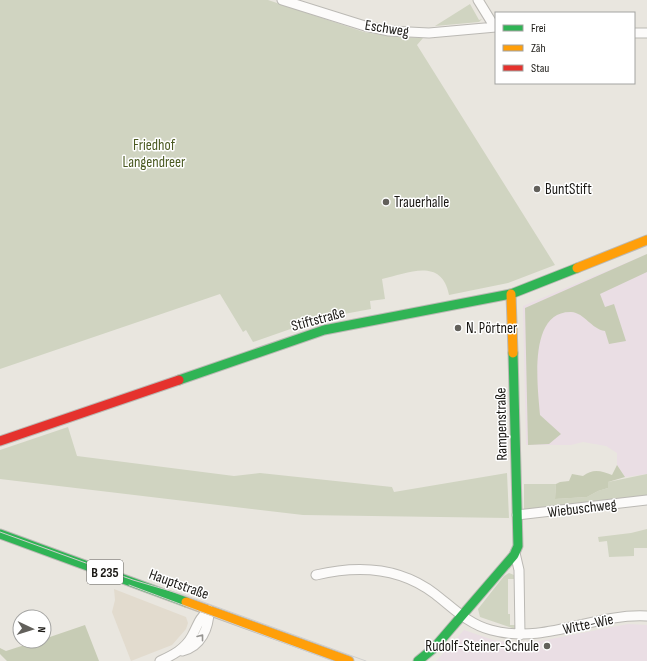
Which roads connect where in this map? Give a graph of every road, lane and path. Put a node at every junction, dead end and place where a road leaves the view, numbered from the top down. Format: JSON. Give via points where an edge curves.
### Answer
{"nodes":[{"id":1,"x":282,"y":0,"type":"edge"},
{"id":2,"x":478,"y":0,"type":"edge"},
{"id":3,"x":495,"y":27,"type":"edge"},
{"id":4,"x":635,"y":33,"type":"edge"},
{"id":5,"x":647,"y":33,"type":"edge"},
{"id":6,"x":647,"y":240,"type":"edge"},
{"id":7,"x":512,"y":294,"type":"junction"},
{"id":8,"x":0,"y":440,"type":"edge"},
{"id":9,"x":647,"y":500,"type":"edge"},
{"id":10,"x":517,"y":515,"type":"junction"},
{"id":11,"x":0,"y":534,"type":"edge"},
{"id":12,"x":515,"y":553,"type":"junction"},
{"id":13,"x":316,"y":575,"type":"dead end"},
{"id":14,"x":209,"y":610,"type":"junction"},
{"id":15,"x":461,"y":616,"type":"junction"},
{"id":16,"x":647,"y":616,"type":"edge"},
{"id":17,"x":520,"y":635,"type":"junction"},
{"id":18,"x":160,"y":661,"type":"edge"},
{"id":19,"x":349,"y":661,"type":"edge"},
{"id":20,"x":418,"y":661,"type":"edge"}],
"edges":[{"from":1,"to":3,"type":"street","name":"Eschweg","via":[[389,31],[429,33]]},
{"from":2,"to":3,"type":"street"},
{"from":4,"to":5,"type":"street"},
{"from":6,"to":7,"type":"street","name":"Stiftstraße"},
{"from":7,"to":8,"type":"street","name":"Stiftstraße","via":[[324,330]]},
{"from":7,"to":10,"type":"street","name":"Rampenstraße"},
{"from":9,"to":10,"type":"street","name":"Wiebuschweg"},
{"from":10,"to":12,"type":"street","name":"Rampenstraße","via":[[518,546]]},
{"from":11,"to":14,"type":"street","name":"Hauptstraße","number":"B 235"},
{"from":12,"to":15,"type":"street"},
{"from":12,"to":17,"type":"street","name":"Rampenstraße","via":[[519,570]]},
{"from":13,"to":15,"type":"street","name":"Witte-Wie","via":[[348,569],[375,569],[392,573],[428,590]]},
{"from":14,"to":18,"type":"street","via":[[199,619],[191,637],[177,652]]},
{"from":14,"to":19,"type":"street","name":"Hauptstraße","number":"B 235"},
{"from":15,"to":17,"type":"street","name":"Witte-Wie","via":[[480,627]]},
{"from":15,"to":20,"type":"street","via":[[434,648]]},
{"from":16,"to":17,"type":"street","name":"Witte-Wie","via":[[625,616],[555,631]]}]}
